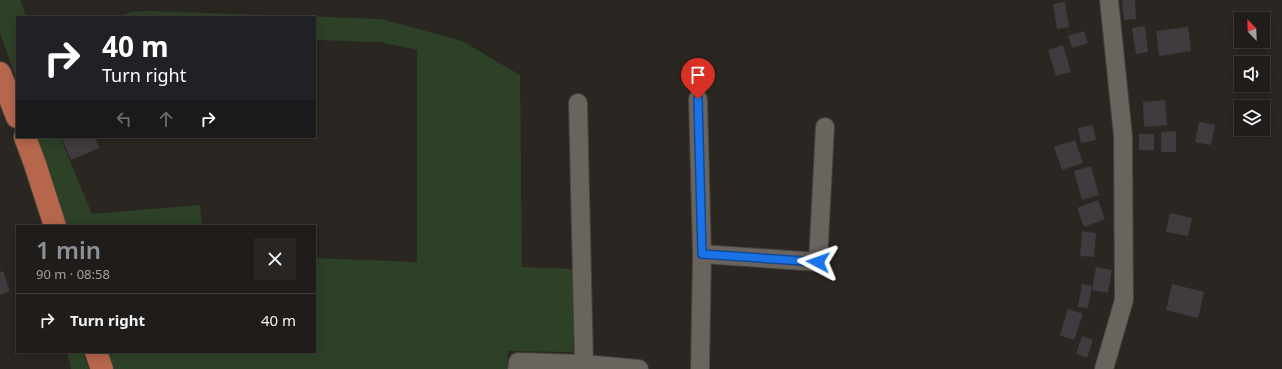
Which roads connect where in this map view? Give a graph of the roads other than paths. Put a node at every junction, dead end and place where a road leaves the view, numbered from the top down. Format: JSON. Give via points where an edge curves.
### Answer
{"nodes":[{"id":1,"x":1108,"y":0,"type":"edge"},
{"id":2,"x":0,"y":73,"type":"edge"},
{"id":3,"x":698,"y":99,"type":"dead end"},
{"id":4,"x":578,"y":103,"type":"dead end"},
{"id":5,"x":16,"y":114,"type":"edge"},
{"id":6,"x":825,"y":127,"type":"dead end"},
{"id":7,"x":25,"y":138,"type":"edge"},
{"id":8,"x":55,"y":225,"type":"edge"},
{"id":9,"x":702,"y":254,"type":"junction"},
{"id":10,"x":96,"y":353,"type":"edge"},
{"id":11,"x":584,"y":364,"type":"junction"},
{"id":12,"x":102,"y":369,"type":"edge"},
{"id":13,"x":517,"y":369,"type":"edge"},
{"id":14,"x":639,"y":369,"type":"edge"},
{"id":15,"x":700,"y":369,"type":"edge"},
{"id":16,"x":1104,"y":369,"type":"edge"}],
"edges":[{"from":1,"to":16,"type":"street","via":[[1123,136],[1124,300]]},
{"from":2,"to":5,"type":"main road"},
{"from":3,"to":9,"type":"street"},
{"from":4,"to":11,"type":"street"},
{"from":6,"to":9,"type":"street","via":[[818,262]]},
{"from":7,"to":8,"type":"main road"},
{"from":9,"to":15,"type":"street"},
{"from":10,"to":12,"type":"main road"},
{"from":11,"to":13,"type":"street","via":[[518,362]]},
{"from":11,"to":14,"type":"street"}]}
